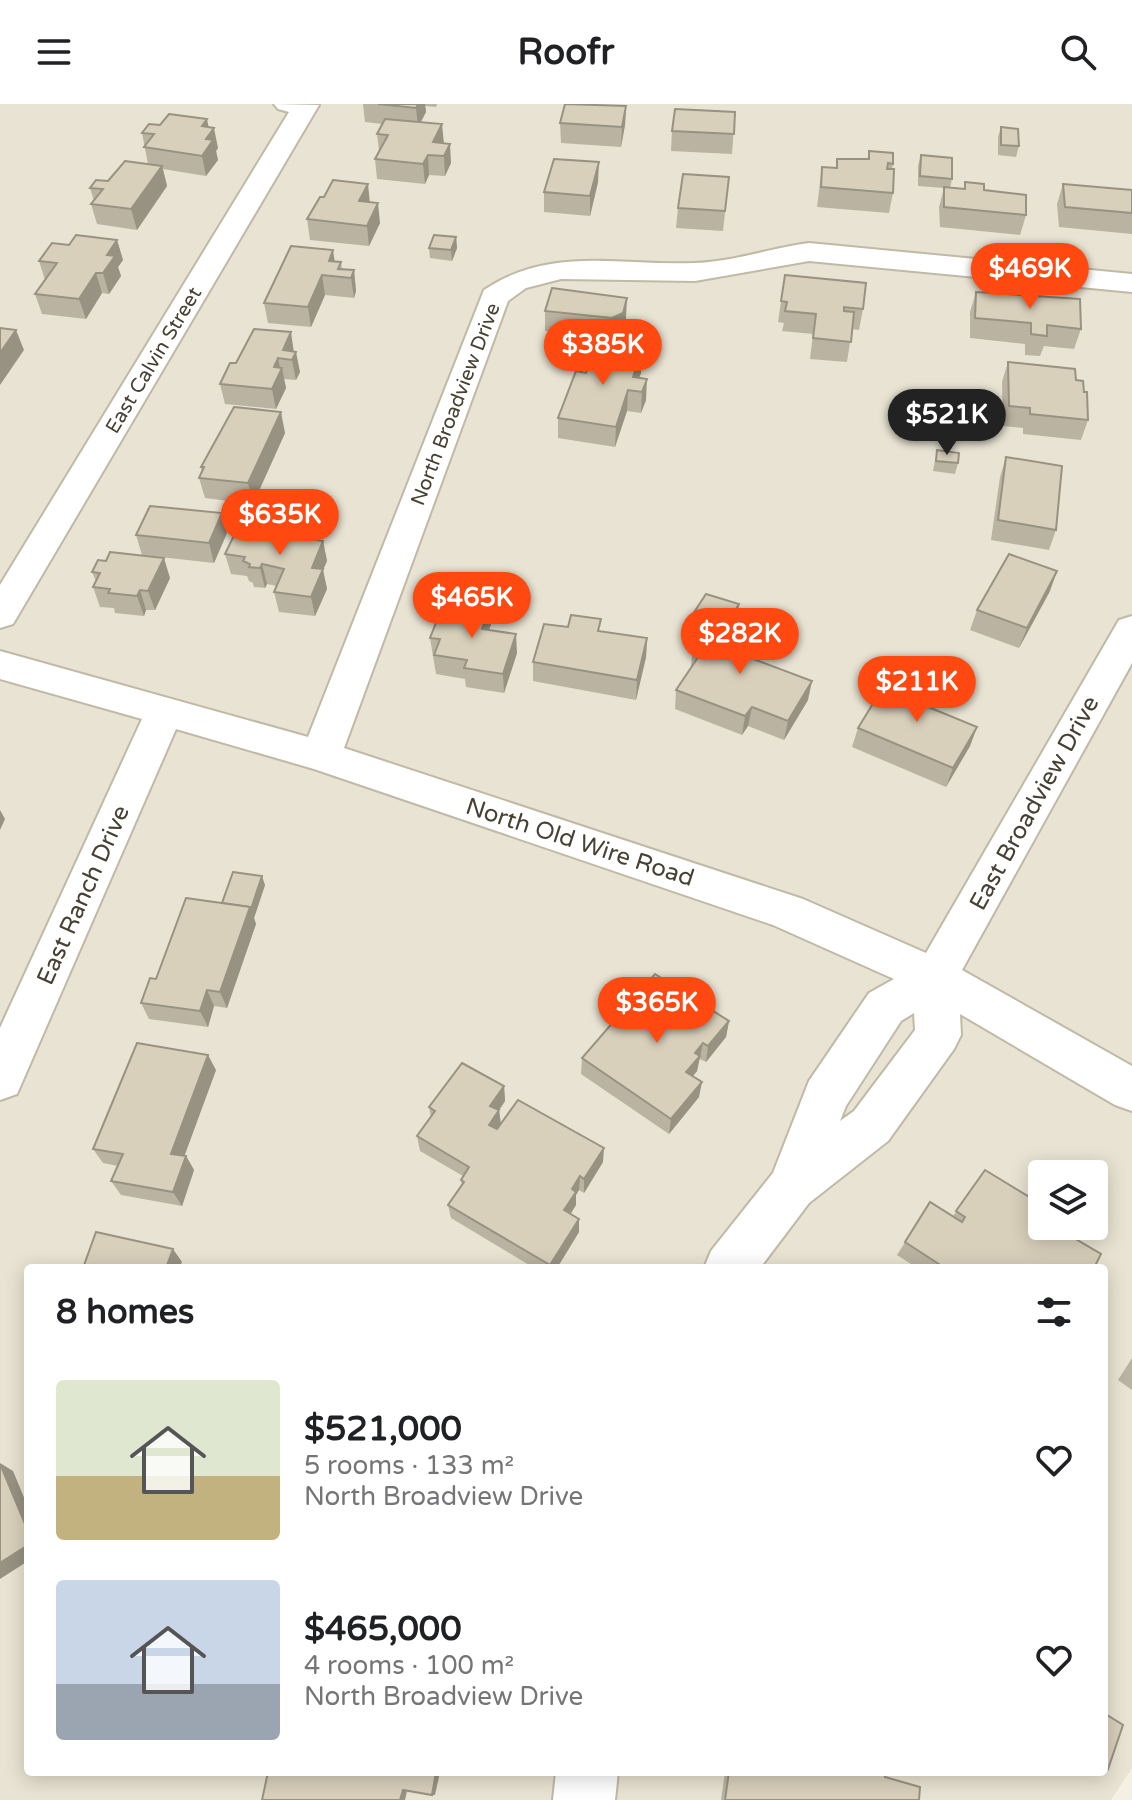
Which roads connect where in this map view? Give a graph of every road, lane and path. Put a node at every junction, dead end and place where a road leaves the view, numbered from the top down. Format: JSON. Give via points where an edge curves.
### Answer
{"nodes":[{"id":1,"x":297,"y":105,"type":"edge"},
{"id":2,"x":1132,"y":283,"type":"edge"},
{"id":3,"x":0,"y":615,"type":"edge"},
{"id":4,"x":1132,"y":629,"type":"edge"},
{"id":5,"x":0,"y":665,"type":"edge"},
{"id":6,"x":165,"y":711,"type":"junction"},
{"id":7,"x":321,"y":756,"type":"junction"},
{"id":8,"x":935,"y":977,"type":"junction"},
{"id":9,"x":0,"y":1079,"type":"edge"},
{"id":10,"x":1132,"y":1090,"type":"edge"},
{"id":11,"x":732,"y":1264,"type":"edge"},
{"id":12,"x":587,"y":1776,"type":"edge"},
{"id":13,"x":584,"y":1800,"type":"edge"}],
"edges":[{"from":1,"to":3,"type":"street","name":"East Calvin Street"},
{"from":2,"to":7,"type":"street","name":"North Broadview Drive","via":[[809,252],[719,270],[578,270],[516,281],[495,296]]},
{"from":4,"to":8,"type":"street","name":"East Broadview Drive"},
{"from":5,"to":6,"type":"street","name":"North Old Wire Road"},
{"from":6,"to":7,"type":"street","name":"North Old Wire Road"},
{"from":6,"to":9,"type":"street","name":"East Ranch Drive"},
{"from":7,"to":8,"type":"street","name":"North Old Wire Road","via":[[788,912]]},
{"from":8,"to":10,"type":"street","name":"North Old Wire Road"},
{"from":8,"to":11,"type":"street","name":"East Broadview Drive","via":[[885,1007],[826,1096],[792,1187]]},
{"from":12,"to":13,"type":"street"}]}
